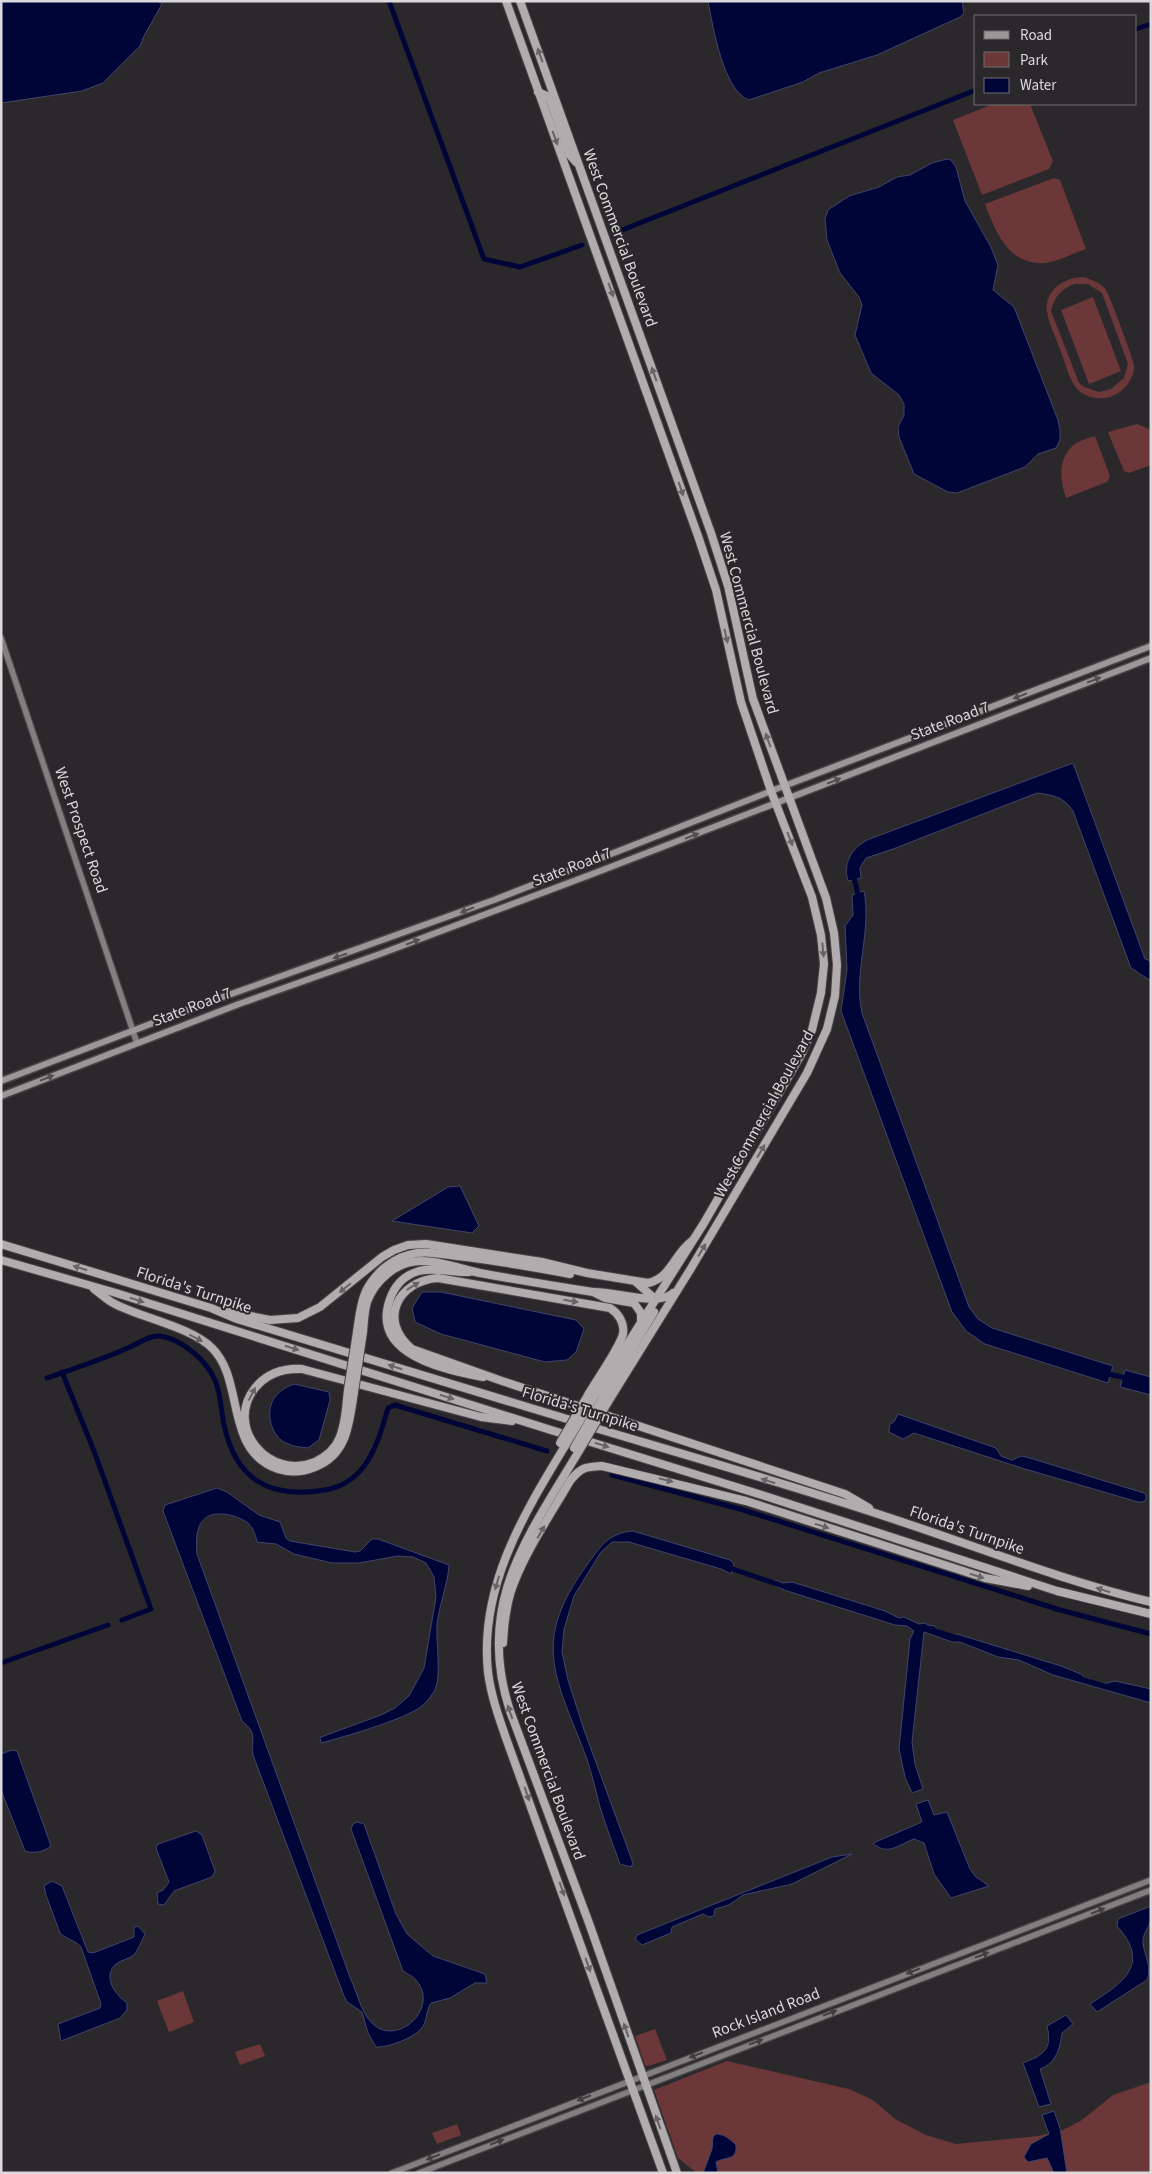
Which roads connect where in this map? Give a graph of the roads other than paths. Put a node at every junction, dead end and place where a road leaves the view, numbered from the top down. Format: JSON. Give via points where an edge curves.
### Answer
{"nodes":[{"id":1,"x":506,"y":1,"type":"edge"},
{"id":2,"x":520,"y":1,"type":"edge"},
{"id":3,"x":538,"y":92,"type":"junction"},
{"id":4,"x":580,"y":167,"type":"junction"},
{"id":5,"x":1,"y":638,"type":"edge"},
{"id":6,"x":1151,"y":646,"type":"edge"},
{"id":7,"x":1151,"y":658,"type":"edge"},
{"id":8,"x":784,"y":786,"type":"junction"},
{"id":9,"x":772,"y":791,"type":"junction"},
{"id":10,"x":789,"y":799,"type":"junction"},
{"id":11,"x":776,"y":804,"type":"junction"},
{"id":12,"x":605,"y":856,"type":"junction"},
{"id":13,"x":595,"y":873,"type":"junction"},
{"id":14,"x":508,"y":894,"type":"junction"},
{"id":15,"x":494,"y":900,"type":"junction"},
{"id":16,"x":498,"y":910,"type":"junction"},
{"id":17,"x":480,"y":917,"type":"junction"},
{"id":18,"x":386,"y":940,"type":"junction"},
{"id":19,"x":380,"y":954,"type":"junction"},
{"id":20,"x":281,"y":977,"type":"junction"},
{"id":21,"x":269,"y":994,"type":"junction"},
{"id":22,"x":133,"y":1030,"type":"junction"},
{"id":23,"x":135,"y":1044,"type":"junction"},
{"id":24,"x":1,"y":1081,"type":"edge"},
{"id":25,"x":1,"y":1096,"type":"edge"},
{"id":26,"x":695,"y":1238,"type":"junction"},
{"id":27,"x":1,"y":1244,"type":"edge"},
{"id":28,"x":1,"y":1260,"type":"edge"},
{"id":29,"x":478,"y":1272,"type":"junction"},
{"id":30,"x":587,"y":1274,"type":"junction"},
{"id":31,"x":636,"y":1282,"type":"junction"},
{"id":32,"x":90,"y":1287,"type":"junction"},
{"id":33,"x":680,"y":1287,"type":"junction"},
{"id":34,"x":593,"y":1292,"type":"junction"},
{"id":35,"x":656,"y":1300,"type":"junction"},
{"id":36,"x":210,"y":1308,"type":"junction"},
{"id":37,"x":640,"y":1325,"type":"junction"},
{"id":38,"x":360,"y":1332,"type":"junction"},
{"id":39,"x":502,"y":1381,"type":"junction"},
{"id":40,"x":351,"y":1391,"type":"junction"},
{"id":41,"x":591,"y":1396,"type":"junction"},
{"id":42,"x":605,"y":1400,"type":"junction"},
{"id":43,"x":534,"y":1424,"type":"junction"},
{"id":44,"x":882,"y":1515,"type":"junction"},
{"id":45,"x":1057,"y":1591,"type":"junction"},
{"id":46,"x":1151,"y":1602,"type":"edge"},
{"id":47,"x":1151,"y":1614,"type":"edge"},
{"id":48,"x":500,"y":1678,"type":"junction"},
{"id":49,"x":1151,"y":1880,"type":"edge"},
{"id":50,"x":1151,"y":1890,"type":"edge"},
{"id":51,"x":642,"y":2076,"type":"junction"},
{"id":52,"x":630,"y":2080,"type":"junction"},
{"id":53,"x":645,"y":2085,"type":"junction"},
{"id":54,"x":633,"y":2090,"type":"junction"},
{"id":55,"x":392,"y":2173,"type":"edge"},
{"id":56,"x":419,"y":2173,"type":"edge"},
{"id":57,"x":663,"y":2173,"type":"edge"},
{"id":58,"x":677,"y":2173,"type":"edge"}],
"edges":[{"from":1,"to":3,"type":"highway","name":"West Commercial Boulevard"},
{"from":4,"to":2,"type":"highway","name":"West Commercial Boulevard","one_way":true},
{"from":3,"to":4,"type":"highway","via":[[549,97],[569,154]]},
{"from":3,"to":9,"type":"highway","name":"West Commercial Boulevard","one_way":true,"via":[[699,538],[716,590],[741,702]]},
{"from":8,"to":4,"type":"highway","name":"West Commercial Boulevard","one_way":true,"via":[[753,699],[728,586],[712,533]]},
{"from":5,"to":22,"type":"main road","name":"West Prospect Road"},
{"from":6,"to":8,"type":"main road","name":"State Road 7","one_way":true},
{"from":10,"to":7,"type":"main road","name":"State Road 7","one_way":true},
{"from":8,"to":9,"type":"main road","name":"State Road 7"},
{"from":8,"to":10,"type":"highway","name":"West Commercial Boulevard"},
{"from":9,"to":11,"type":"highway","name":"West Commercial Boulevard"},
{"from":9,"to":12,"type":"main road","name":"State Road 7"},
{"from":10,"to":11,"type":"main road","name":"State Road 7"},
{"from":33,"to":10,"type":"highway","name":"West Commercial Boulevard","one_way":true,"via":[[810,1067],[827,1029],[835,996],[834,933],[824,893]]},
{"from":13,"to":11,"type":"main road","name":"State Road 7","one_way":true},
{"from":11,"to":26,"type":"highway","name":"West Commercial Boulevard","one_way":true,"via":[[818,919],[824,964],[821,993],[812,1030],[802,1053]]},
{"from":12,"to":13,"type":"main road"},
{"from":12,"to":14,"type":"main road","name":"State Road 7"},
{"from":13,"to":16,"type":"main road","name":"State Road 7"},
{"from":14,"to":15,"type":"main road","name":"State Road 7"},
{"from":14,"to":16,"type":"main road","via":[[498,905]]},
{"from":15,"to":17,"type":"main road"},
{"from":15,"to":18,"type":"main road","name":"State Road 7","one_way":true},
{"from":16,"to":17,"type":"main road","name":"State Road 7"},
{"from":19,"to":17,"type":"main road","name":"State Road 7","one_way":true},
{"from":18,"to":19,"type":"main road"},
{"from":18,"to":20,"type":"main road","name":"State Road 7","one_way":true},
{"from":19,"to":21,"type":"main road","name":"State Road 7"},
{"from":20,"to":21,"type":"main road","via":[[278,986]]},
{"from":20,"to":22,"type":"main road","name":"State Road 7"},
{"from":21,"to":23,"type":"main road","name":"State Road 7"},
{"from":22,"to":23,"type":"main road","name":"West Prospect Road"},
{"from":22,"to":24,"type":"main road","name":"State Road 7"},
{"from":25,"to":23,"type":"main road","name":"State Road 7","one_way":true},
{"from":26,"to":31,"type":"highway","via":[[683,1247],[661,1278],[648,1283]]},
{"from":26,"to":35,"type":"highway","name":"West Commercial Boulevard"},
{"from":36,"to":27,"type":"highway","name":"Florida's Turnpike","one_way":true},
{"from":28,"to":32,"type":"highway","name":"Florida's Turnpike"},
{"from":29,"to":34,"type":"highway"},
{"from":29,"to":38,"type":"highway","via":[[420,1260],[392,1270],[376,1285]]},
{"from":29,"to":39,"type":"highway","via":[[432,1270],[408,1276],[397,1284],[391,1295],[386,1316],[388,1327],[399,1346],[412,1356],[463,1373]]},
{"from":30,"to":31,"type":"highway"},
{"from":30,"to":36,"type":"highway","one_way":true,"via":[[542,1262],[459,1248],[408,1245],[382,1257],[320,1307],[298,1318],[270,1320]]},
{"from":30,"to":38,"type":"highway","via":[[426,1252],[408,1255],[380,1271],[366,1291]]},
{"from":31,"to":35,"type":"highway"},
{"from":32,"to":40,"type":"highway","one_way":true,"via":[[114,1304],[188,1333],[212,1347],[222,1363],[244,1437],[255,1454],[272,1467],[296,1472],[310,1470],[334,1456],[348,1434]]},
{"from":32,"to":43,"type":"highway","name":"Florida's Turnpike","one_way":true},
{"from":33,"to":35,"type":"highway","via":[[670,1296]]},
{"from":33,"to":42,"type":"highway","name":"West Commercial Boulevard"},
{"from":34,"to":35,"type":"highway"},
{"from":34,"to":37,"type":"highway","via":[[604,1298],[634,1303],[641,1313]]},
{"from":35,"to":37,"type":"highway","name":"West Commercial Boulevard"},
{"from":35,"to":42,"type":"highway","via":[[655,1311]]},
{"from":44,"to":36,"type":"highway","name":"Florida's Turnpike","one_way":true,"via":[[237,1319]]},
{"from":37,"to":41,"type":"highway","name":"West Commercial Boulevard"},
{"from":38,"to":40,"type":"highway","bridge":true},
{"from":39,"to":41,"type":"highway","one_way":true,"via":[[420,1352],[405,1343],[395,1321],[400,1295],[425,1279],[438,1278],[610,1308],[619,1316],[622,1336]]},
{"from":39,"to":44,"type":"highway","via":[[845,1494]]},
{"from":40,"to":43,"type":"highway","one_way":true,"via":[[343,1430],[322,1459],[299,1466],[281,1464],[262,1453],[249,1435],[246,1414],[252,1392],[266,1377],[290,1368],[481,1417]]},
{"from":41,"to":52,"type":"highway","name":"West Commercial Boulevard","one_way":true,"bridge":true,"via":[[523,1518],[504,1560],[490,1613],[488,1671],[499,1718]]},
{"from":42,"to":48,"type":"highway","name":"West Commercial Boulevard","bridge":true,"via":[[526,1540],[505,1593],[499,1624]]},
{"from":43,"to":45,"type":"highway","name":"Florida's Turnpike","one_way":true},
{"from":46,"to":44,"type":"highway","name":"Florida's Turnpike","one_way":true,"via":[[1113,1593]]},
{"from":45,"to":47,"type":"highway","name":"Florida's Turnpike"},
{"from":48,"to":45,"type":"highway","one_way":true,"via":[[505,1618],[513,1584],[570,1481],[579,1470],[588,1467],[602,1466],[746,1501],[986,1578]]},
{"from":51,"to":48,"type":"highway","name":"West Commercial Boulevard","one_way":true},
{"from":49,"to":51,"type":"main road","name":"Rock Island Road","one_way":true},
{"from":53,"to":50,"type":"main road","name":"Rock Island Road","one_way":true},
{"from":51,"to":52,"type":"main road","name":"Rock Island Road"},
{"from":51,"to":53,"type":"highway","name":"West Commercial Boulevard"},
{"from":52,"to":54,"type":"highway","name":"West Commercial Boulevard"},
{"from":52,"to":55,"type":"main road","name":"Rock Island Road","one_way":true},
{"from":53,"to":54,"type":"main road","name":"Rock Island Road"},
{"from":58,"to":53,"type":"highway","name":"West Commercial Boulevard","one_way":true},
{"from":56,"to":54,"type":"main road","name":"Rock Island Road","one_way":true},
{"from":54,"to":57,"type":"highway","name":"West Commercial Boulevard"}]}
